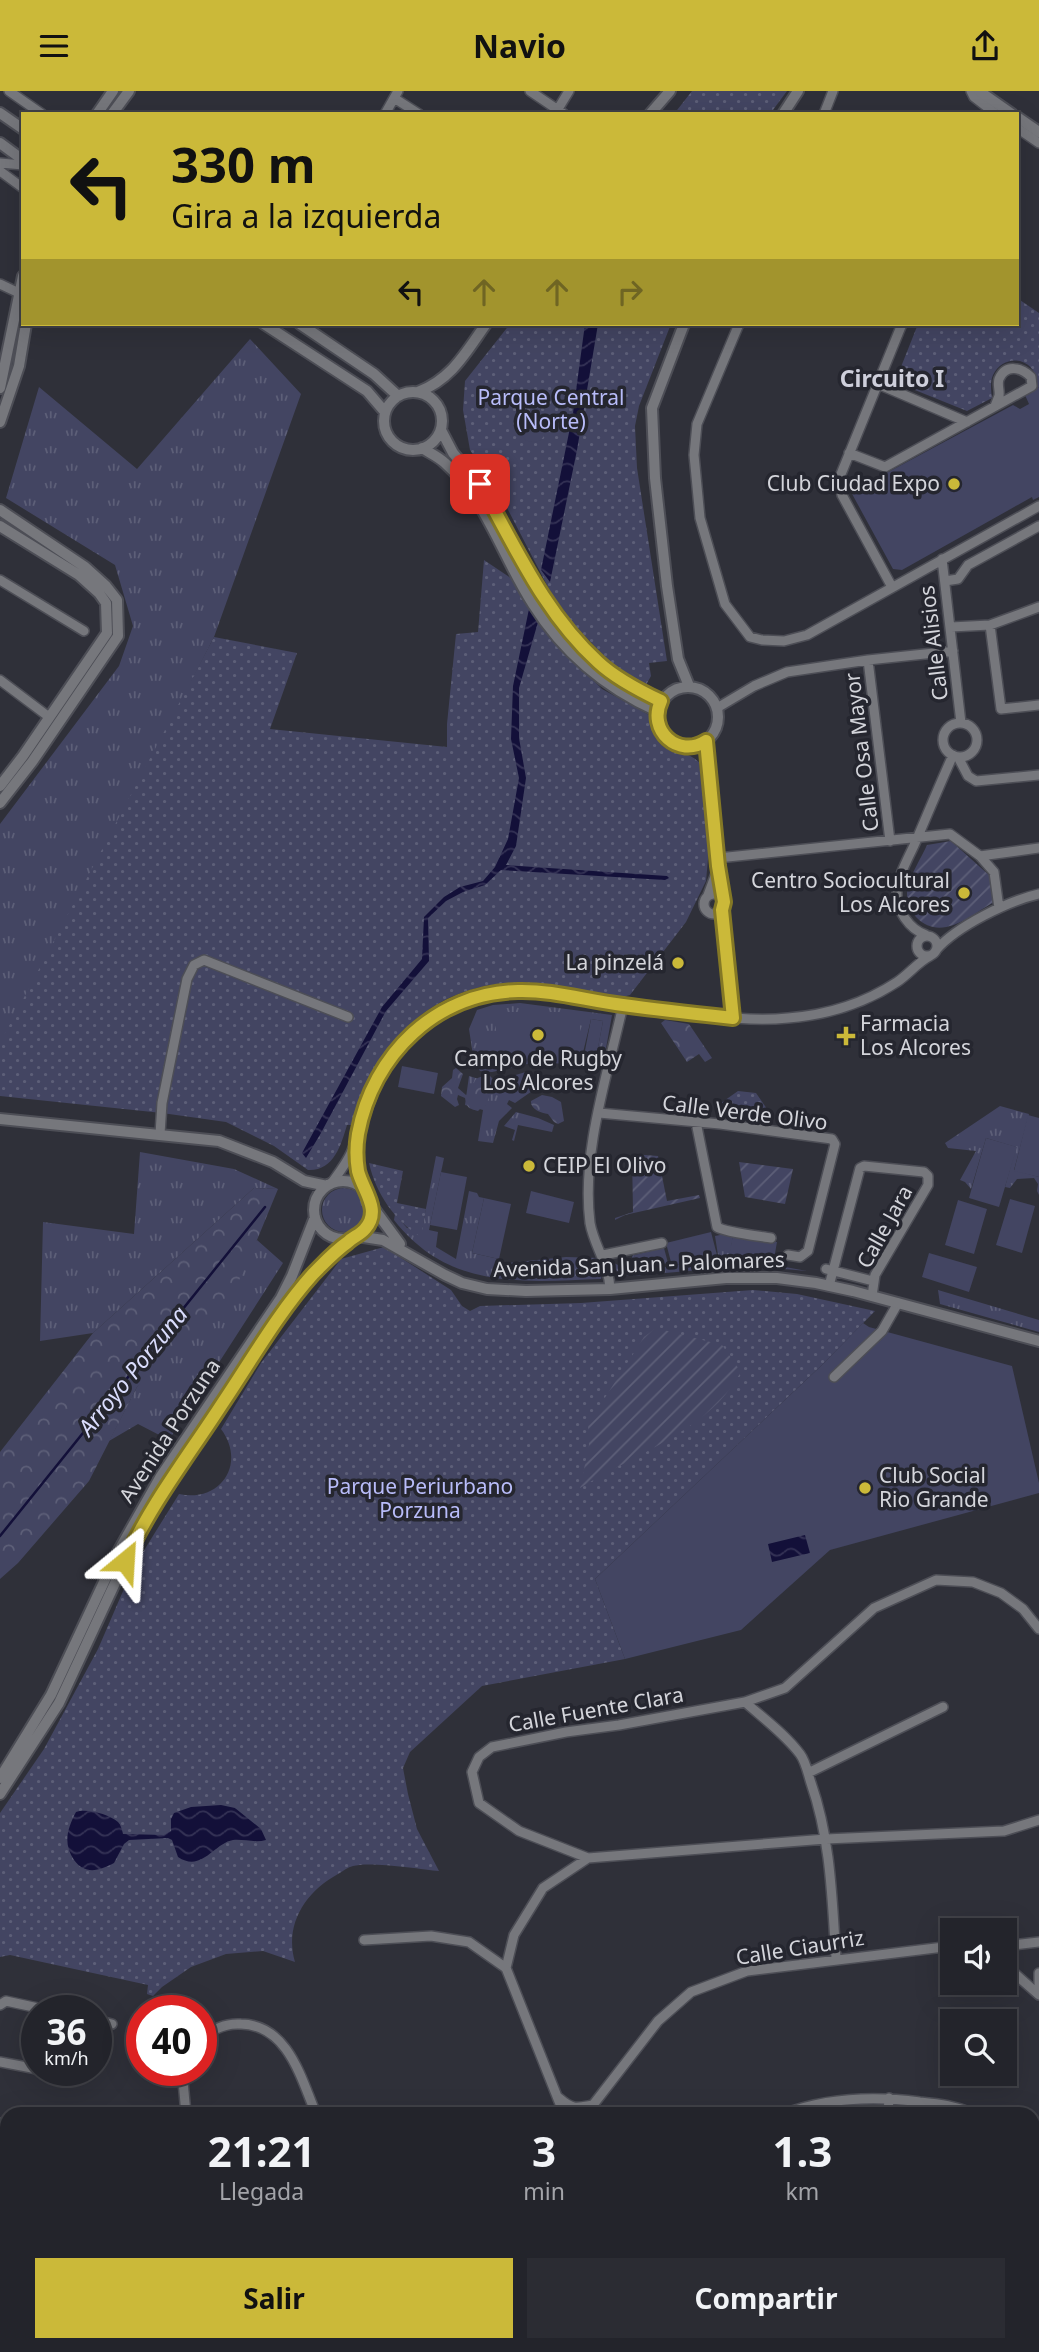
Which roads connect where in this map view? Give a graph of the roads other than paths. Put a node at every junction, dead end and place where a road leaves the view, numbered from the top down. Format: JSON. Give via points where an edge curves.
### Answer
{"nodes":[{"id":1,"x":9,"y":91,"type":"edge"},
{"id":2,"x":113,"y":91,"type":"edge"},
{"id":3,"x":129,"y":91,"type":"edge"},
{"id":4,"x":530,"y":91,"type":"edge"},
{"id":5,"x":569,"y":91,"type":"edge"},
{"id":6,"x":670,"y":91,"type":"edge"},
{"id":7,"x":798,"y":91,"type":"edge"},
{"id":8,"x":833,"y":91,"type":"edge"},
{"id":9,"x":971,"y":91,"type":"edge"},
{"id":10,"x":979,"y":91,"type":"edge"},
{"id":11,"x":396,"y":95,"type":"edge"},
{"id":12,"x":561,"y":111,"type":"edge"},
{"id":13,"x":39,"y":112,"type":"edge"},
{"id":14,"x":98,"y":112,"type":"edge"},
{"id":15,"x":113,"y":112,"type":"edge"},
{"id":16,"x":385,"y":112,"type":"edge"},
{"id":17,"x":417,"y":112,"type":"edge"},
{"id":18,"x":652,"y":112,"type":"edge"},
{"id":19,"x":784,"y":112,"type":"edge"},
{"id":20,"x":825,"y":112,"type":"edge"},
{"id":21,"x":993,"y":112,"type":"edge"},
{"id":22,"x":1009,"y":112,"type":"edge"},
{"id":23,"x":0,"y":113,"type":"edge"},
{"id":24,"x":1019,"y":118,"type":"edge"},
{"id":25,"x":21,"y":128,"type":"edge"},
{"id":26,"x":1019,"y":129,"type":"edge"},
{"id":27,"x":1039,"y":132,"type":"edge"},
{"id":28,"x":0,"y":143,"type":"edge"},
{"id":29,"x":1039,"y":143,"type":"edge"},
{"id":30,"x":21,"y":161,"type":"edge"},
{"id":31,"x":0,"y":163,"type":"edge"},
{"id":32,"x":21,"y":163,"type":"edge"},
{"id":33,"x":0,"y":171,"type":"edge"},
{"id":34,"x":21,"y":187,"type":"edge"},
{"id":35,"x":0,"y":284,"type":"edge"},
{"id":36,"x":21,"y":284,"type":"edge"},
{"id":37,"x":19,"y":293,"type":"junction"},
{"id":38,"x":26,"y":326,"type":"edge"},
{"id":39,"x":267,"y":326,"type":"edge"},
{"id":40,"x":303,"y":326,"type":"edge"},
{"id":41,"x":485,"y":326,"type":"edge"},
{"id":42,"x":683,"y":326,"type":"edge"},
{"id":43,"x":738,"y":326,"type":"edge"},
{"id":44,"x":901,"y":326,"type":"edge"},
{"id":45,"x":877,"y":384,"type":"junction"},
{"id":46,"x":0,"y":388,"type":"edge"},
{"id":47,"x":418,"y":392,"type":"junction"},
{"id":48,"x":398,"y":396,"type":"junction"},
{"id":49,"x":995,"y":406,"type":"junction"},
{"id":50,"x":385,"y":412,"type":"junction"},
{"id":51,"x":0,"y":422,"type":"edge"},
{"id":52,"x":967,"y":422,"type":"junction"},
{"id":53,"x":441,"y":430,"type":"junction"},
{"id":54,"x":422,"y":448,"type":"junction"},
{"id":55,"x":849,"y":453,"type":"junction"},
{"id":56,"x":1039,"y":506,"type":"edge"},
{"id":57,"x":0,"y":510,"type":"edge"},
{"id":58,"x":0,"y":526,"type":"edge"},
{"id":59,"x":1039,"y":526,"type":"edge"},
{"id":60,"x":942,"y":559,"type":"junction"},
{"id":61,"x":0,"y":580,"type":"edge"},
{"id":62,"x":945,"y":580,"type":"junction"},
{"id":63,"x":892,"y":587,"type":"junction"},
{"id":64,"x":1039,"y":607,"type":"edge"},
{"id":65,"x":990,"y":625,"type":"junction"},
{"id":66,"x":951,"y":627,"type":"junction"},
{"id":67,"x":84,"y":631,"type":"dead end"},
{"id":68,"x":953,"y":650,"type":"junction"},
{"id":69,"x":868,"y":660,"type":"junction"},
{"id":70,"x":0,"y":680,"type":"edge"},
{"id":71,"x":689,"y":686,"type":"junction"},
{"id":72,"x":1039,"y":705,"type":"edge"},
{"id":73,"x":659,"y":706,"type":"junction"},
{"id":74,"x":717,"y":708,"type":"junction"},
{"id":75,"x":49,"y":717,"type":"junction"},
{"id":76,"x":961,"y":723,"type":"junction"},
{"id":77,"x":706,"y":741,"type":"junction"},
{"id":78,"x":955,"y":756,"type":"junction"},
{"id":79,"x":1039,"y":775,"type":"edge"},
{"id":80,"x":0,"y":786,"type":"edge"},
{"id":81,"x":0,"y":803,"type":"edge"},
{"id":82,"x":918,"y":836,"type":"junction"},
{"id":83,"x":890,"y":841,"type":"junction"},
{"id":84,"x":1039,"y":848,"type":"edge"},
{"id":85,"x":980,"y":856,"type":"junction"},
{"id":86,"x":718,"y":862,"type":"junction"},
{"id":87,"x":1039,"y":894,"type":"edge"},
{"id":88,"x":708,"y":895,"type":"junction"},
{"id":89,"x":723,"y":898,"type":"junction"},
{"id":90,"x":999,"y":908,"type":"junction"},
{"id":91,"x":722,"y":910,"type":"junction"},
{"id":92,"x":959,"y":932,"type":"junction"},
{"id":93,"x":928,"y":936,"type":"junction"},
{"id":94,"x":916,"y":949,"type":"junction"},
{"id":95,"x":933,"y":953,"type":"junction"},
{"id":96,"x":904,"y":978,"type":"junction"},
{"id":97,"x":623,"y":1005,"type":"junction"},
{"id":98,"x":348,"y":1017,"type":"dead end"},
{"id":99,"x":733,"y":1018,"type":"junction"},
{"id":100,"x":599,"y":1114,"type":"junction"},
{"id":101,"x":0,"y":1119,"type":"edge"},
{"id":102,"x":693,"y":1121,"type":"junction"},
{"id":103,"x":359,"y":1132,"type":"junction"},
{"id":104,"x":160,"y":1134,"type":"junction"},
{"id":105,"x":294,"y":1174,"type":"junction"},
{"id":106,"x":329,"y":1185,"type":"junction"},
{"id":107,"x":364,"y":1190,"type":"junction"},
{"id":108,"x":704,"y":1192,"type":"dead end"},
{"id":109,"x":372,"y":1206,"type":"junction"},
{"id":110,"x":314,"y":1212,"type":"junction"},
{"id":111,"x":355,"y":1237,"type":"junction"},
{"id":112,"x":771,"y":1238,"type":"dead end"},
{"id":113,"x":662,"y":1243,"type":"dead end"},
{"id":114,"x":409,"y":1254,"type":"junction"},
{"id":115,"x":603,"y":1255,"type":"junction"},
{"id":116,"x":788,"y":1255,"type":"dead end"},
{"id":117,"x":830,"y":1270,"type":"junction"},
{"id":118,"x":873,"y":1281,"type":"junction"},
{"id":119,"x":830,"y":1286,"type":"junction"},
{"id":120,"x":610,"y":1289,"type":"junction"},
{"id":121,"x":872,"y":1296,"type":"junction"},
{"id":122,"x":898,"y":1303,"type":"junction"},
{"id":123,"x":1039,"y":1341,"type":"edge"},
{"id":124,"x":834,"y":1377,"type":"dead end"},
{"id":125,"x":1039,"y":1629,"type":"edge"},
{"id":126,"x":745,"y":1702,"type":"junction"},
{"id":127,"x":943,"y":1707,"type":"dead end"},
{"id":128,"x":808,"y":1773,"type":"junction"},
{"id":129,"x":0,"y":1778,"type":"edge"},
{"id":130,"x":0,"y":1794,"type":"edge"},
{"id":131,"x":1039,"y":1820,"type":"edge"},
{"id":132,"x":826,"y":1839,"type":"junction"},
{"id":133,"x":588,"y":1858,"type":"junction"},
{"id":134,"x":364,"y":1940,"type":"dead end"},
{"id":135,"x":1039,"y":1942,"type":"edge"},
{"id":136,"x":1017,"y":1945,"type":"edge"},
{"id":137,"x":940,"y":1947,"type":"edge"},
{"id":138,"x":836,"y":1958,"type":"junction"},
{"id":139,"x":506,"y":1968,"type":"junction"},
{"id":140,"x":1039,"y":1973,"type":"edge"},
{"id":141,"x":1017,"y":1976,"type":"edge"},
{"id":142,"x":1039,"y":1988,"type":"edge"},
{"id":143,"x":1039,"y":1995,"type":"edge"},
{"id":144,"x":21,"y":2004,"type":"edge"},
{"id":145,"x":0,"y":2005,"type":"edge"},
{"id":146,"x":217,"y":2028,"type":"edge"},
{"id":147,"x":0,"y":2062,"type":"edge"},
{"id":148,"x":21,"y":2066,"type":"edge"},
{"id":149,"x":183,"y":2086,"type":"edge"},
{"id":150,"x":557,"y":2097,"type":"junction"},
{"id":151,"x":889,"y":2098,"type":"junction"},
{"id":152,"x":185,"y":2107,"type":"edge"},
{"id":153,"x":313,"y":2107,"type":"edge"},
{"id":154,"x":558,"y":2107,"type":"edge"},
{"id":155,"x":561,"y":2107,"type":"edge"},
{"id":156,"x":572,"y":2107,"type":"edge"},
{"id":157,"x":593,"y":2107,"type":"edge"},
{"id":158,"x":805,"y":2107,"type":"edge"},
{"id":159,"x":888,"y":2107,"type":"edge"},
{"id":160,"x":959,"y":2107,"type":"edge"}],
"edges":[{"from":1,"to":13,"type":"street"},
{"from":2,"to":14,"type":"street"},
{"from":3,"to":15,"type":"street"},
{"from":4,"to":12,"type":"street"},
{"from":5,"to":12,"type":"street"},
{"from":6,"to":18,"type":"street"},
{"from":7,"to":19,"type":"street"},
{"from":8,"to":20,"type":"street"},
{"from":9,"to":21,"type":"street"},
{"from":10,"to":22,"type":"street"},
{"from":11,"to":16,"type":"street"},
{"from":11,"to":17,"type":"street"},
{"from":23,"to":25,"type":"street"},
{"from":24,"to":27,"type":"street"},
{"from":26,"to":29,"type":"street"},
{"from":28,"to":30,"type":"street"},
{"from":31,"to":32,"type":"street"},
{"from":33,"to":34,"type":"street"},
{"from":35,"to":37,"type":"street"},
{"from":36,"to":37,"type":"street"},
{"from":37,"to":46,"type":"street"},
{"from":38,"to":51,"type":"street","via":[[19,366]]},
{"from":39,"to":50,"type":"street","via":[[367,391]]},
{"from":40,"to":48,"type":"street"},
{"from":41,"to":47,"type":"street","via":[[453,370]]},
{"from":42,"to":71,"type":"street","via":[[652,408],[667,586],[678,659]]},
{"from":43,"to":63,"type":"street","via":[[697,424],[694,454],[700,518],[725,604],[750,636],[784,641],[807,635]]},
{"from":44,"to":45,"type":"street"},
{"from":45,"to":52,"type":"street"},
{"from":45,"to":55,"type":"street"},
{"from":47,"to":48,"type":"street"},
{"from":47,"to":53,"type":"street","via":[[440,410]]},
{"from":48,"to":50,"type":"street"},
{"from":49,"to":49,"type":"street","via":[[1032,386],[1024,369],[1008,370],[998,381]]},
{"from":49,"to":52,"type":"street"},
{"from":50,"to":54,"type":"street","via":[[390,438],[404,449]]},
{"from":52,"to":55,"type":"street","via":[[884,467]]},
{"from":53,"to":54,"type":"street"},
{"from":53,"to":73,"type":"street","via":[[453,453],[480,484],[560,621],[598,663]]},
{"from":54,"to":73,"type":"street","via":[[444,462],[478,503],[552,631],[611,686]]},
{"from":55,"to":63,"type":"street","via":[[839,479],[842,495]]},
{"from":56,"to":60,"type":"street"},
{"from":57,"to":81,"type":"street","via":[[106,586],[117,600],[118,636]]},
{"from":58,"to":75,"type":"street","via":[[79,575],[106,603],[107,633]]},
{"from":59,"to":62,"type":"street","via":[[968,565],[958,579]]},
{"from":60,"to":62,"type":"street","name":"Calle Alisios"},
{"from":60,"to":63,"type":"street"},
{"from":61,"to":67,"type":"street"},
{"from":62,"to":66,"type":"street","name":"Calle Alisios"},
{"from":64,"to":65,"type":"street"},
{"from":65,"to":66,"type":"street"},
{"from":65,"to":72,"type":"street","via":[[1001,709]]},
{"from":66,"to":68,"type":"street","name":"Calle Alisios"},
{"from":68,"to":69,"type":"street"},
{"from":68,"to":76,"type":"street","name":"Calle Alisios"},
{"from":69,"to":74,"type":"street","via":[[787,672]]},
{"from":69,"to":83,"type":"street","name":"Calle Osa Mayor"},
{"from":70,"to":75,"type":"street"},
{"from":71,"to":73,"type":"street","via":[[675,688]]},
{"from":71,"to":74,"type":"street","via":[[705,691]]},
{"from":73,"to":77,"type":"street","via":[[658,725],[669,741],[690,747]]},
{"from":74,"to":77,"type":"street","via":[[718,722]]},
{"from":75,"to":80,"type":"street"},
{"from":76,"to":78,"type":"street","via":[[951,725],[943,738],[945,748]]},
{"from":76,"to":78,"type":"street","via":[[975,731],[976,747],[969,755]]},
{"from":77,"to":86,"type":"street"},
{"from":78,"to":79,"type":"street","via":[[976,781]]},
{"from":78,"to":82,"type":"street"},
{"from":82,"to":83,"type":"street"},
{"from":82,"to":85,"type":"street","via":[[950,834]]},
{"from":82,"to":93,"type":"street","via":[[899,881],[898,901],[911,926]]},
{"from":83,"to":86,"type":"street"},
{"from":84,"to":85,"type":"street"},
{"from":85,"to":90,"type":"street","via":[[993,872]]},
{"from":86,"to":88,"type":"street"},
{"from":86,"to":89,"type":"street"},
{"from":87,"to":90,"type":"street"},
{"from":88,"to":89,"type":"street","via":[[716,893]]},
{"from":88,"to":91,"type":"street","via":[[703,902],[705,910],[713,914]]},
{"from":89,"to":91,"type":"street"},
{"from":90,"to":92,"type":"street"},
{"from":91,"to":99,"type":"street"},
{"from":92,"to":93,"type":"street"},
{"from":92,"to":95,"type":"street"},
{"from":93,"to":94,"type":"street","via":[[918,940]]},
{"from":93,"to":95,"type":"street","via":[[936,941]]},
{"from":94,"to":95,"type":"street","via":[[922,955]]},
{"from":94,"to":96,"type":"street","via":[[915,961]]},
{"from":95,"to":96,"type":"street"},
{"from":96,"to":99,"type":"street","via":[[861,1001],[824,1012],[781,1019]]},
{"from":97,"to":99,"type":"street"},
{"from":97,"to":100,"type":"street"},
{"from":97,"to":103,"type":"street","via":[[518,991],[476,997],[449,1007],[412,1033],[391,1057],[373,1089]]},
{"from":98,"to":104,"type":"street","via":[[204,960],[194,965],[187,979]]},
{"from":100,"to":102,"type":"street","name":"Calle Verde Olivo"},
{"from":100,"to":115,"type":"street","via":[[589,1178],[591,1226]]},
{"from":101,"to":104,"type":"street"},
{"from":102,"to":108,"type":"street"},
{"from":102,"to":112,"type":"street","via":[[717,1227]]},
{"from":102,"to":116,"type":"street","name":"Calle Verde Olivo","via":[[834,1141],[808,1251],[800,1257]]},
{"from":103,"to":106,"type":"street","via":[[348,1160]]},
{"from":103,"to":107,"type":"street","via":[[357,1160]]},
{"from":104,"to":105,"type":"street","via":[[219,1141]]},
{"from":105,"to":106,"type":"street","via":[[304,1181]]},
{"from":105,"to":110,"type":"street","via":[[309,1191]]},
{"from":106,"to":107,"type":"street","via":[[348,1181]]},
{"from":106,"to":110,"type":"street","via":[[320,1192]]},
{"from":107,"to":109,"type":"street"},
{"from":109,"to":111,"type":"street","via":[[369,1223]]},
{"from":109,"to":114,"type":"street"},
{"from":110,"to":111,"type":"street","via":[[321,1229],[332,1237]]},
{"from":110,"to":129,"type":"street","name":"Avenida Porzuna","via":[[281,1298],[161,1476],[118,1552],[51,1695]]},
{"from":111,"to":114,"type":"street","name":"Avenida San Juan - Palomares","via":[[383,1240]]},
{"from":111,"to":130,"type":"street","name":"Avenida Porzuna","via":[[318,1269],[288,1305],[171,1481],[135,1538],[59,1703]]},
{"from":113,"to":115,"type":"street"},
{"from":114,"to":120,"type":"street","name":"Avenida San Juan - Palomares","via":[[461,1283],[487,1289]]},
{"from":115,"to":120,"type":"street"},
{"from":117,"to":118,"type":"street"},
{"from":117,"to":118,"type":"street","name":"Calle Jara","via":[[860,1168],[921,1171],[928,1176],[928,1185]]},
{"from":117,"to":119,"type":"street"},
{"from":118,"to":121,"type":"street","name":"Calle Jara"},
{"from":119,"to":120,"type":"street","name":"Avenida San Juan - Palomares","via":[[754,1277]]},
{"from":119,"to":121,"type":"street","name":"Avenida San Juan - Palomares"},
{"from":121,"to":122,"type":"street","name":"Avenida San Juan - Palomares"},
{"from":122,"to":123,"type":"street","name":"Avenida San Juan - Palomares"},
{"from":122,"to":124,"type":"street","via":[[882,1331]]},
{"from":125,"to":126,"type":"street","name":"Calle Fuente Clara","via":[[1023,1609],[1001,1593],[973,1582],[936,1580],[874,1608],[795,1681]]},
{"from":126,"to":128,"type":"street","via":[[801,1755]]},
{"from":126,"to":133,"type":"street","name":"Calle Fuente Clara","via":[[515,1741],[492,1747],[479,1757],[472,1772],[479,1803],[519,1831]]},
{"from":127,"to":128,"type":"street"},
{"from":128,"to":132,"type":"street"},
{"from":131,"to":132,"type":"street","name":"Calle Fuente Clara","via":[[1004,1831]]},
{"from":132,"to":133,"type":"street","name":"Calle Fuente Clara"},
{"from":132,"to":138,"type":"street"},
{"from":133,"to":139,"type":"street","via":[[543,1888],[514,1935]]},
{"from":134,"to":139,"type":"street","via":[[431,1935],[469,1942]]},
{"from":135,"to":136,"type":"street"},
{"from":137,"to":138,"type":"street","name":"Calle Ciaurriz"},
{"from":138,"to":157,"type":"street","name":"Calle Ciaurriz","via":[[747,1971],[691,1992],[658,2021]]},
{"from":139,"to":150,"type":"street"},
{"from":140,"to":142,"type":"street"},
{"from":141,"to":143,"type":"street"},
{"from":144,"to":145,"type":"street","via":[[6,2001]]},
{"from":146,"to":153,"type":"street","via":[[246,2024],[267,2030],[281,2041]]},
{"from":147,"to":148,"type":"street"},
{"from":149,"to":152,"type":"street"},
{"from":150,"to":154,"type":"street"},
{"from":150,"to":155,"type":"street"},
{"from":150,"to":156,"type":"street"},
{"from":151,"to":158,"type":"street","via":[[851,2098]]},
{"from":151,"to":159,"type":"street"},
{"from":151,"to":160,"type":"street"}]}
